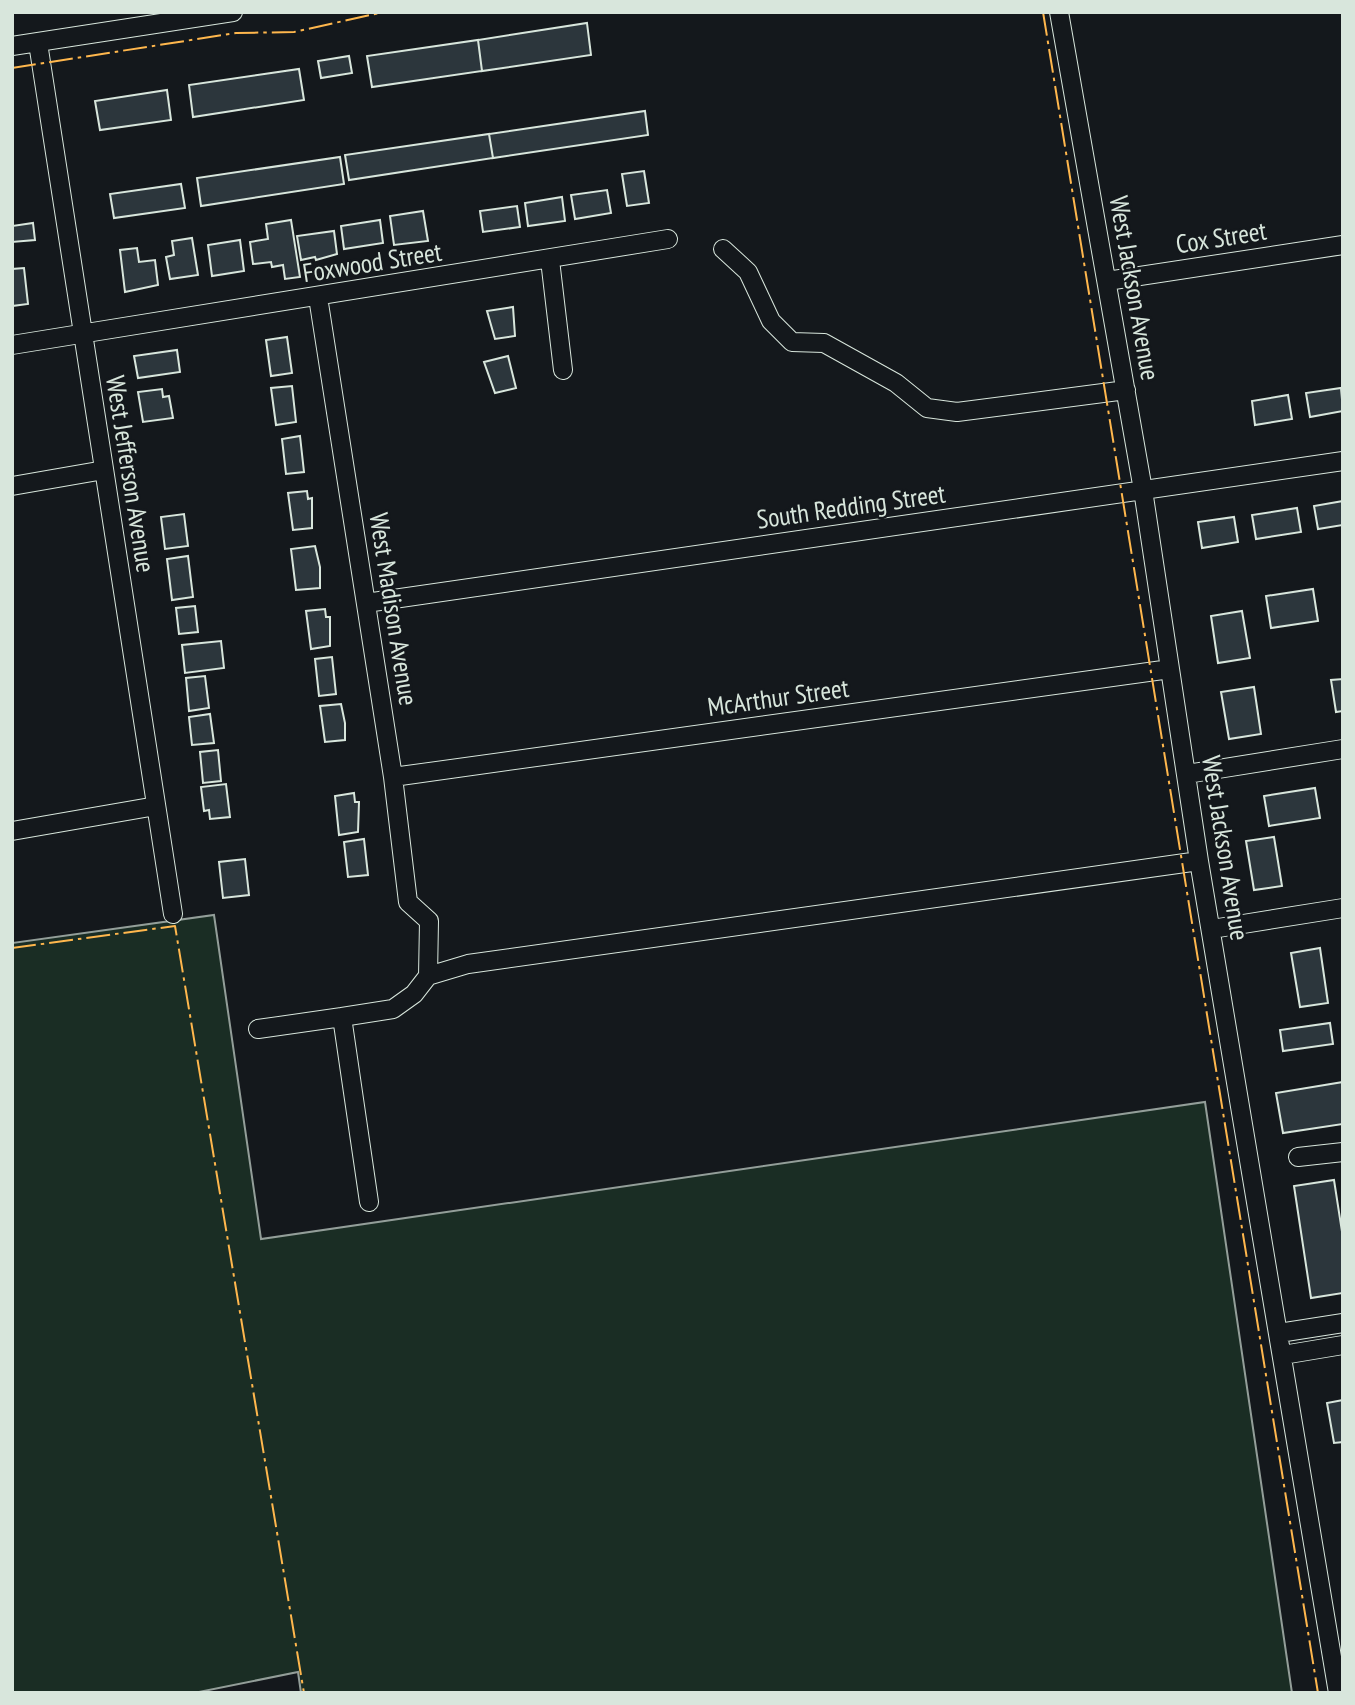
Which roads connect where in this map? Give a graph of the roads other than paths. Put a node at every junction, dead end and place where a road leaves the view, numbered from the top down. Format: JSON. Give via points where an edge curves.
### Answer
{"nodes":[{"id":1,"x":233,"y":12,"type":"edge"},
{"id":2,"x":1059,"y":12,"type":"edge"},
{"id":3,"x":38,"y":43,"type":"junction"},
{"id":4,"x":12,"y":46,"type":"edge"},
{"id":5,"x":668,"y":239,"type":"dead end"},
{"id":6,"x":1343,"y":245,"type":"edge"},
{"id":7,"x":723,"y":249,"type":"dead end"},
{"id":8,"x":550,"y":260,"type":"junction"},
{"id":9,"x":1107,"y":281,"type":"junction"},
{"id":10,"x":318,"y":297,"type":"junction"},
{"id":11,"x":83,"y":333,"type":"junction"},
{"id":12,"x":12,"y":345,"type":"edge"},
{"id":13,"x":563,"y":370,"type":"dead end"},
{"id":14,"x":1126,"y":390,"type":"junction"},
{"id":15,"x":1343,"y":461,"type":"edge"},
{"id":16,"x":104,"y":470,"type":"junction"},
{"id":17,"x":12,"y":486,"type":"edge"},
{"id":18,"x":1143,"y":490,"type":"junction"},
{"id":19,"x":366,"y":603,"type":"junction"},
{"id":20,"x":1170,"y":669,"type":"junction"},
{"id":21,"x":1343,"y":749,"type":"edge"},
{"id":22,"x":1187,"y":774,"type":"junction"},
{"id":23,"x":393,"y":777,"type":"junction"},
{"id":24,"x":156,"y":806,"type":"junction"},
{"id":25,"x":12,"y":831,"type":"edge"},
{"id":26,"x":1199,"y":861,"type":"junction"},
{"id":27,"x":1343,"y":908,"type":"edge"},
{"id":28,"x":173,"y":914,"type":"dead end"},
{"id":29,"x":1212,"y":929,"type":"junction"},
{"id":30,"x":428,"y":976,"type":"junction"},
{"id":31,"x":342,"y":1017,"type":"junction"},
{"id":32,"x":258,"y":1029,"type":"dead end"},
{"id":33,"x":1343,"y":1152,"type":"edge"},
{"id":34,"x":1298,"y":1157,"type":"dead end"},
{"id":35,"x":369,"y":1202,"type":"dead end"},
{"id":36,"x":1343,"y":1323,"type":"edge"},
{"id":37,"x":1279,"y":1333,"type":"junction"},
{"id":38,"x":1343,"y":1345,"type":"edge"},
{"id":39,"x":1283,"y":1355,"type":"junction"},
{"id":40,"x":1338,"y":1693,"type":"edge"}],
"edges":[{"from":1,"to":3,"type":"street"},
{"from":2,"to":9,"type":"street","name":"West Jackson Avenue"},
{"from":3,"to":4,"type":"street"},
{"from":3,"to":11,"type":"street","name":"West Jefferson Avenue"},
{"from":5,"to":8,"type":"street","name":"Foxwood Street"},
{"from":6,"to":9,"type":"street","name":"Cox Street"},
{"from":7,"to":14,"type":"street","via":[[748,272],[771,321],[792,342],[824,343],[896,383],[927,408],[957,412]]},
{"from":8,"to":10,"type":"street","name":"Foxwood Street"},
{"from":8,"to":13,"type":"street"},
{"from":9,"to":14,"type":"street","name":"West Jackson Avenue"},
{"from":10,"to":11,"type":"street","name":"Foxwood Street"},
{"from":10,"to":19,"type":"street","name":"West Madison Avenue"},
{"from":11,"to":12,"type":"street","name":"Foxwood Street"},
{"from":11,"to":16,"type":"street","name":"West Jefferson Avenue"},
{"from":14,"to":18,"type":"street","name":"West Jackson Avenue"},
{"from":15,"to":18,"type":"street","name":"South Redding Street"},
{"from":16,"to":17,"type":"street"},
{"from":16,"to":24,"type":"street","name":"West Jefferson Avenue"},
{"from":18,"to":19,"type":"street","name":"South Redding Street"},
{"from":18,"to":20,"type":"street","name":"West Jackson Avenue"},
{"from":19,"to":23,"type":"street","name":"West Madison Avenue"},
{"from":20,"to":22,"type":"street","name":"West Jackson Avenue"},
{"from":20,"to":23,"type":"street","name":"McArthur Street"},
{"from":21,"to":22,"type":"street"},
{"from":22,"to":26,"type":"street","name":"West Jackson Avenue"},
{"from":23,"to":30,"type":"street","name":"West Madison Avenue","via":[[408,902],[429,921]]},
{"from":24,"to":25,"type":"street"},
{"from":24,"to":28,"type":"street","name":"West Jefferson Avenue"},
{"from":26,"to":29,"type":"street","name":"West Jackson Avenue"},
{"from":26,"to":30,"type":"street","via":[[468,964]]},
{"from":27,"to":29,"type":"street"},
{"from":29,"to":37,"type":"street","name":"West Jackson Avenue"},
{"from":30,"to":31,"type":"street","via":[[393,1009]]},
{"from":31,"to":32,"type":"street"},
{"from":31,"to":35,"type":"street"},
{"from":33,"to":34,"type":"street"},
{"from":36,"to":37,"type":"street"},
{"from":37,"to":39,"type":"street","name":"West Jackson Avenue"},
{"from":38,"to":39,"type":"street"},
{"from":39,"to":40,"type":"street","name":"West Jackson Avenue"}]}
